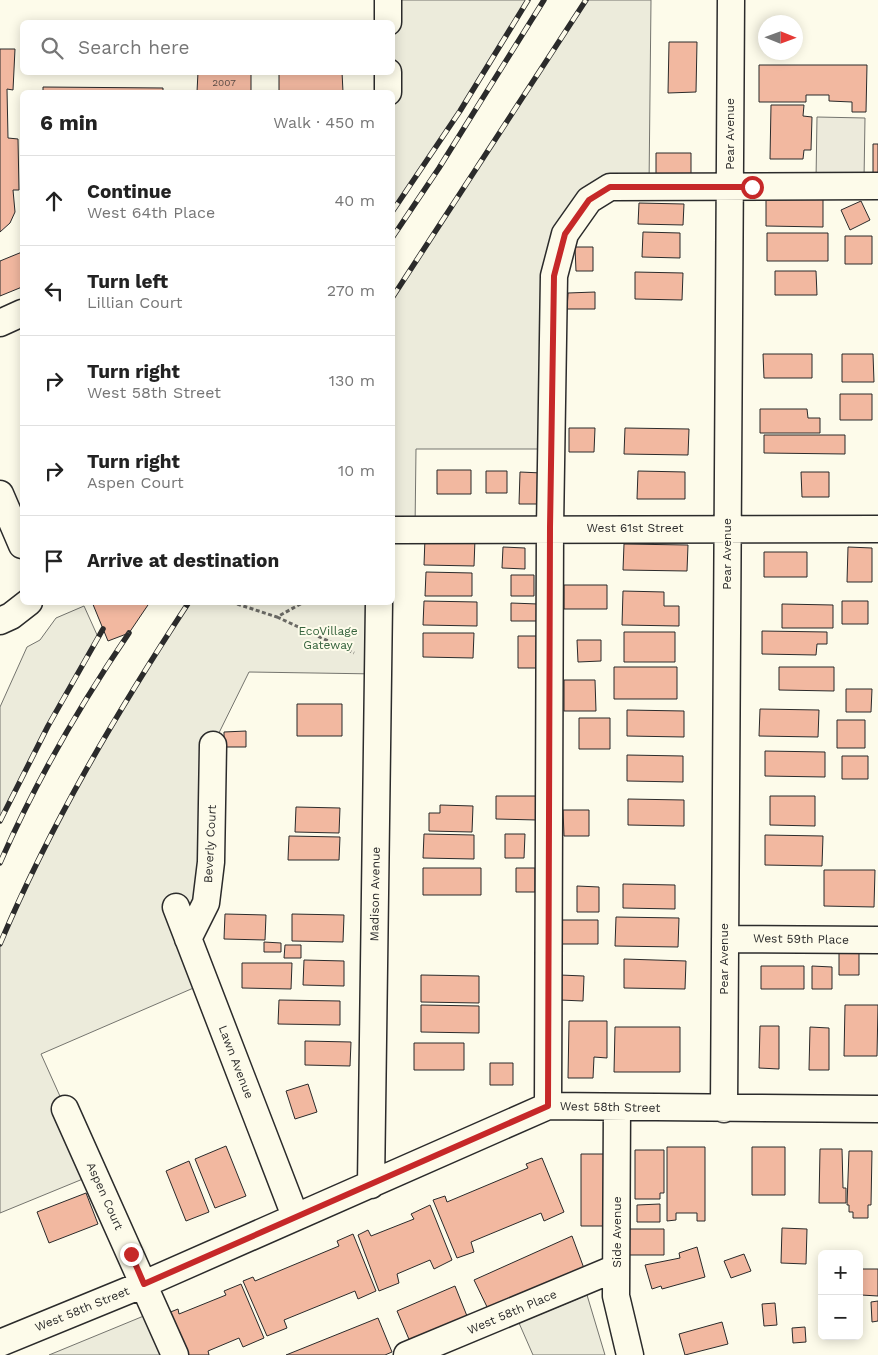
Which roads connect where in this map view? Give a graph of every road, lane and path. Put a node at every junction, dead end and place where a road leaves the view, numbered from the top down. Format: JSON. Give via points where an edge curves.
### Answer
{"nodes":[{"id":1,"x":388,"y":0,"type":"edge"},
{"id":2,"x":731,"y":0,"type":"edge"},
{"id":3,"x":388,"y":20,"type":"edge"},
{"id":4,"x":388,"y":75,"type":"edge"},
{"id":5,"x":388,"y":90,"type":"edge"},
{"id":6,"x":878,"y":186,"type":"edge"},
{"id":7,"x":730,"y":187,"type":"junction"},
{"id":8,"x":20,"y":315,"type":"edge"},
{"id":9,"x":0,"y":323,"type":"edge"},
{"id":10,"x":0,"y":494,"type":"edge"},
{"id":11,"x":550,"y":528,"type":"junction"},
{"id":12,"x":728,"y":528,"type":"junction"},
{"id":13,"x":878,"y":529,"type":"edge"},
{"id":14,"x":395,"y":530,"type":"edge"},
{"id":15,"x":20,"y":540,"type":"edge"},
{"id":16,"x":24,"y":605,"type":"edge"},
{"id":17,"x":240,"y":605,"type":"edge"},
{"id":18,"x":299,"y":605,"type":"edge"},
{"id":19,"x":379,"y":605,"type":"edge"},
{"id":20,"x":277,"y":617,"type":"junction"},
{"id":21,"x":0,"y":621,"type":"edge"},
{"id":22,"x":355,"y":654,"type":"dead end"},
{"id":23,"x":213,"y":745,"type":"dead end"},
{"id":24,"x":176,"y":907,"type":"dead end"},
{"id":25,"x":188,"y":939,"type":"junction"},
{"id":26,"x":725,"y":939,"type":"junction"},
{"id":27,"x":878,"y":940,"type":"edge"},
{"id":28,"x":548,"y":1106,"type":"junction"},
{"id":29,"x":617,"y":1107,"type":"junction"},
{"id":30,"x":65,"y":1109,"type":"dead end"},
{"id":31,"x":724,"y":1109,"type":"junction"},
{"id":32,"x":878,"y":1109,"type":"edge"},
{"id":33,"x":371,"y":1185,"type":"junction"},
{"id":34,"x":296,"y":1216,"type":"junction"},
{"id":35,"x":616,"y":1268,"type":"junction"},
{"id":36,"x":144,"y":1284,"type":"junction"},
{"id":37,"x":0,"y":1342,"type":"edge"},
{"id":38,"x":175,"y":1355,"type":"edge"},
{"id":39,"x":407,"y":1355,"type":"edge"},
{"id":40,"x":630,"y":1355,"type":"edge"}],
"edges":[{"from":1,"to":3,"type":"street"},
{"from":2,"to":7,"type":"street","name":"Pear Avenue"},
{"from":4,"to":5,"type":"street"},
{"from":6,"to":7,"type":"street"},
{"from":7,"to":11,"type":"street","via":[[610,187],[589,200],[565,234],[554,276]]},
{"from":7,"to":12,"type":"street","name":"Pear Avenue"},
{"from":8,"to":9,"type":"street"},
{"from":10,"to":15,"type":"street"},
{"from":11,"to":12,"type":"street","name":"West 61st Street"},
{"from":11,"to":14,"type":"street","name":"West 61st Street"},
{"from":11,"to":28,"type":"street"},
{"from":12,"to":13,"type":"street","name":"West 61st Street"},
{"from":12,"to":26,"type":"street","name":"Pear Avenue"},
{"from":16,"to":21,"type":"street"},
{"from":17,"to":20,"type":"path"},
{"from":18,"to":20,"type":"path"},
{"from":19,"to":33,"type":"street","name":"Madison Avenue"},
{"from":20,"to":22,"type":"path"},
{"from":23,"to":25,"type":"street","name":"Beverly Court","via":[[211,862],[206,903]]},
{"from":24,"to":25,"type":"street","name":"Lawn Avenue"},
{"from":25,"to":34,"type":"street","name":"Lawn Avenue"},
{"from":26,"to":27,"type":"street","name":"West 59th Place"},
{"from":26,"to":31,"type":"street","name":"Pear Avenue"},
{"from":28,"to":29,"type":"street","name":"West 58th Street"},
{"from":28,"to":33,"type":"street","name":"West 58th Street"},
{"from":29,"to":31,"type":"street","name":"West 58th Street"},
{"from":29,"to":35,"type":"street","name":"Side Avenue"},
{"from":30,"to":36,"type":"street","name":"Aspen Court"},
{"from":31,"to":32,"type":"street","name":"West 58th Street"},
{"from":33,"to":34,"type":"street","name":"West 58th Street"},
{"from":34,"to":36,"type":"street","name":"West 58th Street"},
{"from":35,"to":39,"type":"street","name":"West 58th Place"},
{"from":35,"to":40,"type":"street","name":"Side Avenue","via":[[616,1296]]},
{"from":36,"to":37,"type":"street","name":"West 58th Street"},
{"from":36,"to":38,"type":"street","name":"Aspen Court"}]}
